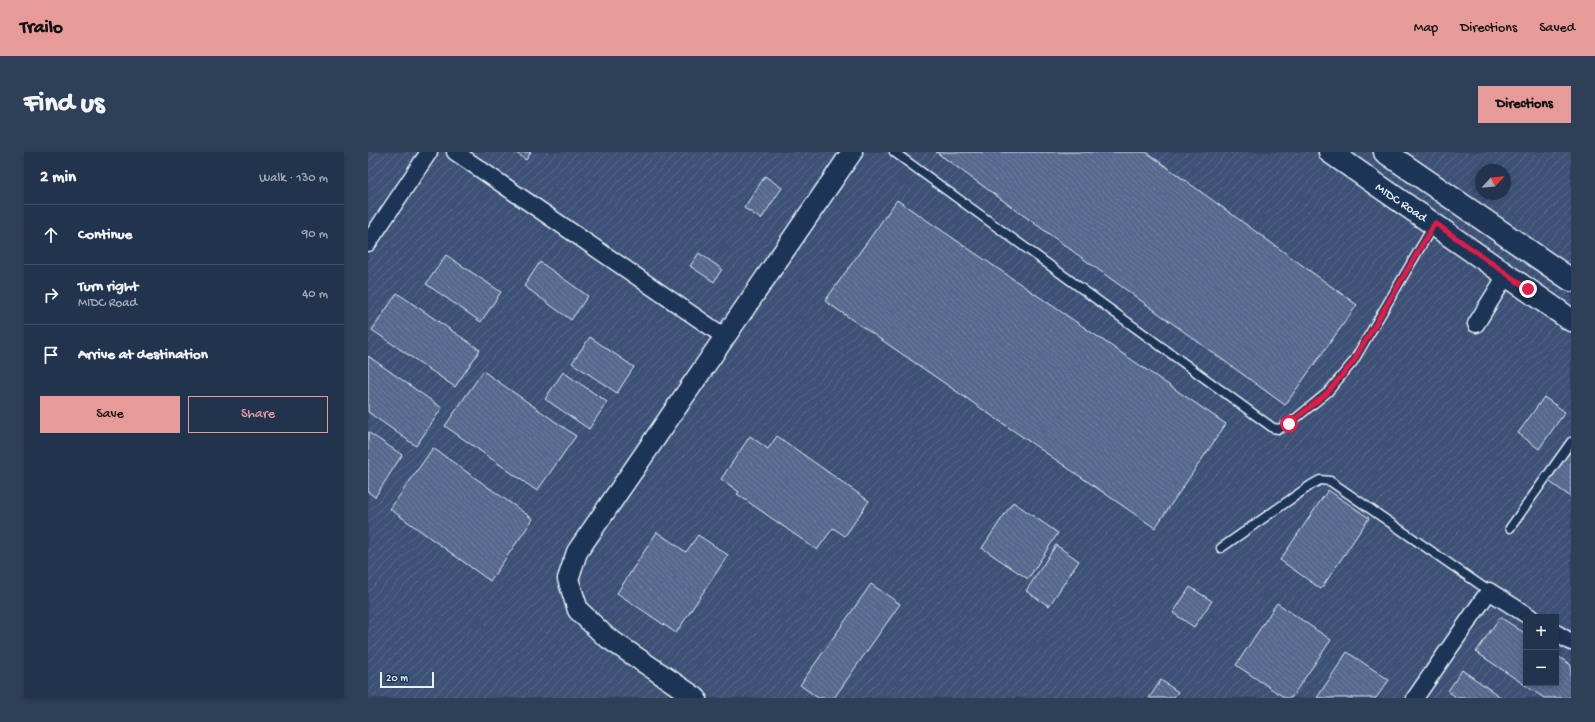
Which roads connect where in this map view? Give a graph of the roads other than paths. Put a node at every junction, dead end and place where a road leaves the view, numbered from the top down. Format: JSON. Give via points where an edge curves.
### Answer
{"nodes":[{"id":1,"x":429,"y":152,"type":"edge"},
{"id":2,"x":455,"y":152,"type":"edge"},
{"id":3,"x":852,"y":152,"type":"edge"},
{"id":4,"x":894,"y":152,"type":"edge"},
{"id":5,"x":1330,"y":152,"type":"edge"},
{"id":6,"x":1385,"y":152,"type":"edge"},
{"id":7,"x":1435,"y":223,"type":"junction"},
{"id":8,"x":368,"y":243,"type":"edge"},
{"id":9,"x":1507,"y":274,"type":"junction"},
{"id":10,"x":1571,"y":280,"type":"edge"},
{"id":11,"x":1571,"y":320,"type":"edge"},
{"id":12,"x":1476,"y":324,"type":"dead end"},
{"id":13,"x":725,"y":337,"type":"junction"},
{"id":14,"x":1571,"y":442,"type":"edge"},
{"id":15,"x":1510,"y":528,"type":"dead end"},
{"id":16,"x":1221,"y":548,"type":"dead end"},
{"id":17,"x":1489,"y":591,"type":"junction"},
{"id":18,"x":1525,"y":614,"type":"edge"},
{"id":19,"x":1559,"y":635,"type":"edge"},
{"id":20,"x":1571,"y":642,"type":"edge"},
{"id":21,"x":696,"y":698,"type":"edge"},
{"id":22,"x":1415,"y":698,"type":"edge"}],
"edges":[{"from":1,"to":8,"type":"street"},
{"from":2,"to":13,"type":"street"},
{"from":3,"to":13,"type":"street"},
{"from":4,"to":7,"type":"lane","via":[[1273,428],[1280,429],[1328,392],[1353,362]]},
{"from":5,"to":7,"type":"main road","name":"MIDC Road"},
{"from":6,"to":10,"type":"main road"},
{"from":7,"to":9,"type":"main road","name":"MIDC Road"},
{"from":9,"to":11,"type":"main road","name":"MIDC Road"},
{"from":9,"to":12,"type":"street"},
{"from":13,"to":21,"type":"street","via":[[577,552],[568,579],[578,610],[605,636]]},
{"from":14,"to":15,"type":"lane"},
{"from":16,"to":17,"type":"lane","via":[[1320,480],[1330,482]]},
{"from":17,"to":18,"type":"street"},
{"from":17,"to":22,"type":"street"},
{"from":19,"to":20,"type":"street"}]}
